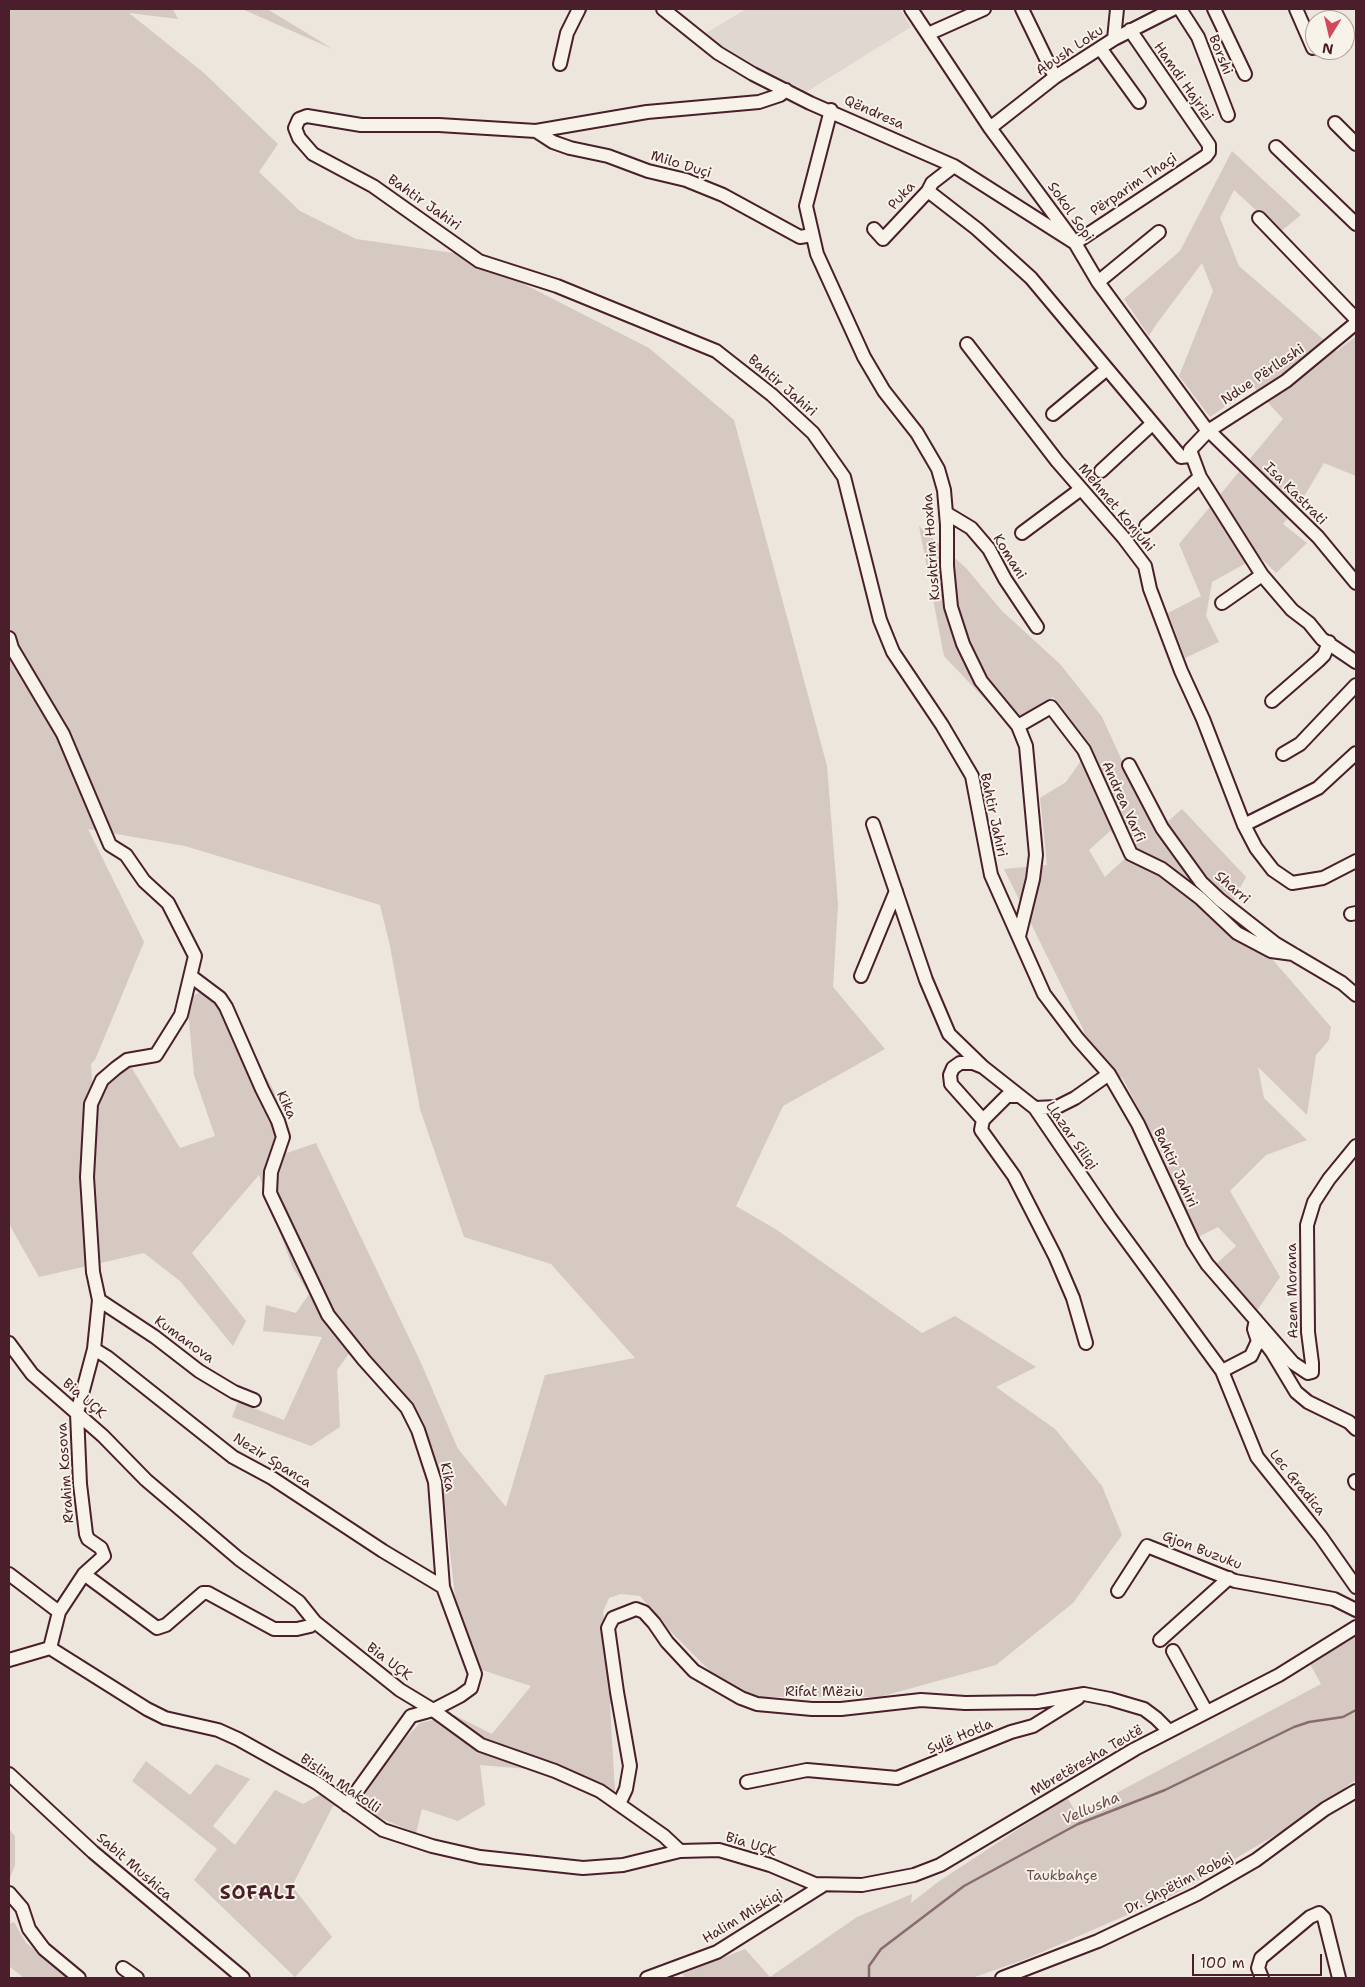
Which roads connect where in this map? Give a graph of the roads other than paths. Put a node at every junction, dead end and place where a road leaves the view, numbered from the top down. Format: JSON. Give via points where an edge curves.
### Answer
{"nodes":[{"id":1,"x":580,"y":9,"type":"edge"},
{"id":2,"x":663,"y":9,"type":"edge"},
{"id":3,"x":912,"y":9,"type":"edge"},
{"id":4,"x":984,"y":9,"type":"edge"},
{"id":5,"x":1022,"y":9,"type":"edge"},
{"id":6,"x":1116,"y":9,"type":"edge"},
{"id":7,"x":1173,"y":9,"type":"edge"},
{"id":8,"x":1180,"y":9,"type":"edge"},
{"id":9,"x":1214,"y":9,"type":"edge"},
{"id":10,"x":1296,"y":9,"type":"edge"},
{"id":11,"x":1130,"y":30,"type":"junction"},
{"id":12,"x":1305,"y":30,"type":"edge"},
{"id":13,"x":928,"y":34,"type":"junction"},
{"id":14,"x":1114,"y":38,"type":"junction"},
{"id":15,"x":1100,"y":48,"type":"junction"},
{"id":16,"x":560,"y":64,"type":"dead end"},
{"id":17,"x":1245,"y":74,"type":"dead end"},
{"id":18,"x":1055,"y":77,"type":"junction"},
{"id":19,"x":786,"y":90,"type":"junction"},
{"id":20,"x":1139,"y":102,"type":"dead end"},
{"id":21,"x":831,"y":110,"type":"junction"},
{"id":22,"x":1228,"y":115,"type":"dead end"},
{"id":23,"x":1335,"y":122,"type":"dead end"},
{"id":24,"x":990,"y":128,"type":"junction"},
{"id":25,"x":536,"y":131,"type":"junction"},
{"id":26,"x":1356,"y":144,"type":"edge"},
{"id":27,"x":1276,"y":147,"type":"dead end"},
{"id":28,"x":1209,"y":152,"type":"joint"},
{"id":29,"x":954,"y":166,"type":"junction"},
{"id":30,"x":928,"y":191,"type":"junction"},
{"id":31,"x":1259,"y":218,"type":"dead end"},
{"id":32,"x":1356,"y":224,"type":"edge"},
{"id":33,"x":874,"y":229,"type":"dead end"},
{"id":34,"x":1159,"y":232,"type":"dead end"},
{"id":35,"x":812,"y":235,"type":"junction"},
{"id":36,"x":1075,"y":243,"type":"junction"},
{"id":37,"x":1098,"y":282,"type":"junction"},
{"id":38,"x":1356,"y":319,"type":"edge"},
{"id":39,"x":1356,"y":323,"type":"edge"},
{"id":40,"x":967,"y":344,"type":"dead end"},
{"id":41,"x":1107,"y":370,"type":"junction"},
{"id":42,"x":1053,"y":414,"type":"dead end"},
{"id":43,"x":1152,"y":424,"type":"junction"},
{"id":44,"x":1208,"y":430,"type":"junction"},
{"id":45,"x":1190,"y":450,"type":"junction"},
{"id":46,"x":1101,"y":471,"type":"dead end"},
{"id":47,"x":1200,"y":477,"type":"junction"},
{"id":48,"x":1081,"y":489,"type":"junction"},
{"id":49,"x":946,"y":513,"type":"junction"},
{"id":50,"x":1146,"y":526,"type":"dead end"},
{"id":51,"x":1022,"y":533,"type":"dead end"},
{"id":52,"x":1262,"y":575,"type":"junction"},
{"id":53,"x":1356,"y":584,"type":"edge"},
{"id":54,"x":1222,"y":603,"type":"dead end"},
{"id":55,"x":1037,"y":627,"type":"dead end"},
{"id":56,"x":9,"y":638,"type":"edge"},
{"id":57,"x":1329,"y":642,"type":"junction"},
{"id":58,"x":1356,"y":662,"type":"edge"},
{"id":59,"x":1356,"y":685,"type":"edge"},
{"id":60,"x":1272,"y":701,"type":"dead end"},
{"id":61,"x":1018,"y":726,"type":"junction"},
{"id":62,"x":1356,"y":753,"type":"edge"},
{"id":63,"x":1283,"y":754,"type":"dead end"},
{"id":64,"x":1129,"y":765,"type":"dead end"},
{"id":65,"x":873,"y":824,"type":"dead end"},
{"id":66,"x":1244,"y":825,"type":"junction"},
{"id":67,"x":1356,"y":860,"type":"edge"},
{"id":68,"x":896,"y":891,"type":"junction"},
{"id":69,"x":1019,"y":936,"type":"junction"},
{"id":70,"x":1293,"y":954,"type":"junction"},
{"id":71,"x":861,"y":976,"type":"dead end"},
{"id":72,"x":192,"y":977,"type":"junction"},
{"id":73,"x":1356,"y":995,"type":"edge"},
{"id":74,"x":983,"y":1067,"type":"junction"},
{"id":75,"x":1109,"y":1074,"type":"junction"},
{"id":76,"x":1019,"y":1096,"type":"junction"},
{"id":77,"x":1035,"y":1108,"type":"junction"},
{"id":78,"x":983,"y":1120,"type":"junction"},
{"id":79,"x":1356,"y":1146,"type":"edge"},
{"id":80,"x":99,"y":1300,"type":"junction"},
{"id":81,"x":1256,"y":1320,"type":"junction"},
{"id":82,"x":1258,"y":1341,"type":"junction"},
{"id":83,"x":9,"y":1343,"type":"edge"},
{"id":84,"x":1086,"y":1343,"type":"dead end"},
{"id":85,"x":94,"y":1349,"type":"junction"},
{"id":86,"x":1222,"y":1370,"type":"junction"},
{"id":87,"x":254,"y":1400,"type":"dead end"},
{"id":88,"x":77,"y":1414,"type":"junction"},
{"id":89,"x":1356,"y":1429,"type":"edge"},
{"id":90,"x":9,"y":1574,"type":"edge"},
{"id":91,"x":84,"y":1574,"type":"junction"},
{"id":92,"x":1229,"y":1578,"type":"junction"},
{"id":93,"x":1355,"y":1579,"type":"edge"},
{"id":94,"x":442,"y":1587,"type":"junction"},
{"id":95,"x":1118,"y":1591,"type":"dead end"},
{"id":96,"x":1356,"y":1610,"type":"edge"},
{"id":97,"x":59,"y":1612,"type":"junction"},
{"id":98,"x":315,"y":1622,"type":"junction"},
{"id":99,"x":1356,"y":1627,"type":"edge"},
{"id":100,"x":1160,"y":1640,"type":"dead end"},
{"id":101,"x":50,"y":1648,"type":"junction"},
{"id":102,"x":1173,"y":1651,"type":"dead end"},
{"id":103,"x":9,"y":1660,"type":"edge"},
{"id":104,"x":1084,"y":1694,"type":"junction"},
{"id":105,"x":433,"y":1710,"type":"junction"},
{"id":106,"x":1206,"y":1711,"type":"junction"},
{"id":107,"x":1169,"y":1731,"type":"junction"},
{"id":108,"x":9,"y":1774,"type":"edge"},
{"id":109,"x":747,"y":1782,"type":"dead end"},
{"id":110,"x":1356,"y":1791,"type":"edge"},
{"id":111,"x":619,"y":1804,"type":"junction"},
{"id":112,"x":347,"y":1805,"type":"junction"},
{"id":113,"x":680,"y":1851,"type":"junction"},
{"id":114,"x":822,"y":1886,"type":"junction"},
{"id":115,"x":9,"y":1893,"type":"edge"},
{"id":116,"x":123,"y":1968,"type":"dead end"},
{"id":117,"x":79,"y":1978,"type":"edge"},
{"id":118,"x":137,"y":1978,"type":"edge"},
{"id":119,"x":243,"y":1978,"type":"edge"},
{"id":120,"x":648,"y":1978,"type":"edge"},
{"id":121,"x":1002,"y":1978,"type":"edge"},
{"id":122,"x":1262,"y":1978,"type":"edge"},
{"id":123,"x":1339,"y":1978,"type":"edge"}],
"edges":[{"from":1,"to":16,"type":"street","via":[[567,33]]},
{"from":2,"to":19,"type":"street","name":"Qëndresa","via":[[718,53]]},
{"from":3,"to":13,"type":"street","name":"Sokol Sopi"},
{"from":4,"to":13,"type":"street"},
{"from":5,"to":18,"type":"street"},
{"from":6,"to":14,"type":"street"},
{"from":7,"to":11,"type":"street","name":"Abush Loku"},
{"from":8,"to":22,"type":"street","name":"Borshi","via":[[1198,37]]},
{"from":9,"to":17,"type":"street"},
{"from":10,"to":12,"type":"street"},
{"from":11,"to":14,"type":"street","name":"Abush Loku"},
{"from":11,"to":28,"type":"street","name":"Hamdi Hajrizi","via":[[1209,145]]},
{"from":13,"to":24,"type":"street","name":"Sokol Sopi"},
{"from":14,"to":15,"type":"street","name":"Abush Loku"},
{"from":15,"to":18,"type":"street","name":"Abush Loku"},
{"from":15,"to":20,"type":"street"},
{"from":18,"to":24,"type":"street","name":"Abush Loku"},
{"from":19,"to":21,"type":"street","name":"Qëndresa"},
{"from":19,"to":25,"type":"street","name":"Bahtir Jahiri","via":[[759,102],[630,114]]},
{"from":21,"to":29,"type":"street","name":"Qëndresa"},
{"from":21,"to":35,"type":"street","name":"Kushtrim Hoxha","via":[[806,206]]},
{"from":23,"to":26,"type":"street"},
{"from":24,"to":36,"type":"street","name":"Sokol Sopi"},
{"from":25,"to":35,"type":"street","name":"Milo Duçi","via":[[570,148],[686,180],[723,195],[800,237]]},
{"from":25,"to":69,"type":"street","name":"Bahtir Jahiri","via":[[440,125],[361,125],[307,116],[299,120],[295,128],[313,154],[373,186],[479,261],[558,286],[716,350],[813,433],[844,477],[880,620],[893,652],[942,724],[972,776],[991,875]]},
{"from":27,"to":32,"type":"street"},
{"from":28,"to":36,"type":"street","name":"Përparim Thaçi"},
{"from":29,"to":30,"type":"street","name":"Puka","via":[[932,182]]},
{"from":29,"to":36,"type":"street","name":"Qëndresa"},
{"from":30,"to":33,"type":"street","name":"Puka","via":[[884,239]]},
{"from":30,"to":41,"type":"street","via":[[977,229],[1031,278]]},
{"from":31,"to":38,"type":"street"},
{"from":34,"to":37,"type":"street"},
{"from":35,"to":49,"type":"street","name":"Kushtrim Hoxha","via":[[817,254],[864,357],[938,469]]},
{"from":36,"to":37,"type":"street","name":"Sokol Sopi"},
{"from":37,"to":44,"type":"street","name":"Sokol Sopi"},
{"from":39,"to":44,"type":"street","name":"Ndue Përlleshi","via":[[1286,381]]},
{"from":40,"to":48,"type":"street","name":"Mehmet Konjuhi"},
{"from":41,"to":42,"type":"street"},
{"from":41,"to":43,"type":"street"},
{"from":43,"to":45,"type":"street","via":[[1180,456],[1188,456]]},
{"from":43,"to":46,"type":"street"},
{"from":44,"to":45,"type":"street","name":"Ndue Përlleshi"},
{"from":44,"to":53,"type":"street","name":"Isa Kastrati","via":[[1318,537]]},
{"from":45,"to":47,"type":"street"},
{"from":47,"to":50,"type":"street"},
{"from":47,"to":52,"type":"street"},
{"from":48,"to":51,"type":"street"},
{"from":48,"to":66,"type":"street","name":"Mehmet Konjuhi","via":[[1145,566],[1150,589]]},
{"from":49,"to":55,"type":"street","name":"Komani","via":[[971,528],[989,549],[1005,580]]},
{"from":49,"to":61,"type":"street","name":"Kushtrim Hoxha","via":[[946,566],[951,607],[963,644],[981,680]]},
{"from":52,"to":54,"type":"street"},
{"from":52,"to":57,"type":"street","via":[[1292,610]]},
{"from":56,"to":72,"type":"street","via":[[63,734],[110,844],[126,855],[144,881],[168,903],[183,930],[195,956]]},
{"from":57,"to":58,"type":"street"},
{"from":57,"to":60,"type":"street","via":[[1324,655]]},
{"from":59,"to":63,"type":"street","via":[[1300,744]]},
{"from":61,"to":69,"type":"street","name":"Kushtrim Hoxha","via":[[1026,746],[1036,855]]},
{"from":61,"to":70,"type":"street","name":"Andrea Varfi","via":[[1051,707],[1084,750],[1130,854],[1177,881],[1237,933],[1271,951]]},
{"from":62,"to":66,"type":"street","via":[[1318,788]]},
{"from":64,"to":70,"type":"street","name":"Sharri","via":[[1162,828],[1201,882]]},
{"from":65,"to":68,"type":"street","name":"Llazar Siliqi"},
{"from":66,"to":67,"type":"street","name":"Mehmet Konjuhi","via":[[1273,870],[1292,883],[1323,878]]},
{"from":68,"to":71,"type":"street"},
{"from":68,"to":74,"type":"street","name":"Llazar Siliqi","via":[[926,980],[949,1034]]},
{"from":69,"to":75,"type":"street","name":"Bahtir Jahiri","via":[[1044,994]]},
{"from":70,"to":73,"type":"street","name":"Sharri"},
{"from":72,"to":80,"type":"street","via":[[181,1015],[156,1055],[127,1060],[102,1080],[93,1096],[87,1177],[93,1272]]},
{"from":72,"to":94,"type":"street","name":"Kika","via":[[220,998],[226,1007],[278,1122],[283,1137],[271,1172],[270,1193],[328,1315],[407,1408],[418,1430],[435,1482]]},
{"from":74,"to":76,"type":"street","name":"Llazar Siliqi"},
{"from":74,"to":78,"type":"street","via":[[960,1063],[950,1075],[951,1084]]},
{"from":75,"to":77,"type":"street","via":[[1076,1098],[1057,1107]]},
{"from":75,"to":81,"type":"street","name":"Bahtir Jahiri","via":[[1138,1124],[1193,1242],[1207,1264]]},
{"from":76,"to":77,"type":"street","name":"Llazar Siliqi"},
{"from":76,"to":78,"type":"street","via":[[1007,1096]]},
{"from":77,"to":86,"type":"street","name":"Llazar Siliqi","via":[[1110,1218]]},
{"from":78,"to":84,"type":"street","via":[[981,1130],[1014,1176],[1056,1256]]},
{"from":79,"to":81,"type":"street","name":"Azem Morana","via":[[1314,1202],[1307,1225],[1312,1372],[1301,1370]]},
{"from":80,"to":85,"type":"street"},
{"from":80,"to":87,"type":"street","name":"Kumanova","via":[[200,1371]]},
{"from":81,"to":82,"type":"street","via":[[1254,1329]]},
{"from":82,"to":86,"type":"street","via":[[1251,1356]]},
{"from":82,"to":89,"type":"street","via":[[1266,1344],[1272,1352],[1296,1392]]},
{"from":83,"to":88,"type":"street","name":"Bia UÇK","via":[[32,1374]]},
{"from":85,"to":88,"type":"street"},
{"from":85,"to":94,"type":"street","name":"Nezir Spanca","via":[[233,1457],[272,1478]]},
{"from":86,"to":93,"type":"street","name":"Lec Gradica","via":[[1257,1457]]},
{"from":88,"to":91,"type":"street","name":"Rrahim Kosova","via":[[86,1534],[101,1548],[104,1556]]},
{"from":88,"to":98,"type":"street","name":"Bia UÇK","via":[[146,1480],[239,1559],[299,1602]]},
{"from":90,"to":97,"type":"street"},
{"from":91,"to":97,"type":"street","name":"Rrahim Kosova"},
{"from":91,"to":98,"type":"street","via":[[157,1628],[166,1625],[203,1593],[274,1629],[297,1629]]},
{"from":92,"to":95,"type":"street","name":"Gjon Buzuku","via":[[1147,1546]]},
{"from":92,"to":96,"type":"street","name":"Gjon Buzuku","via":[[1334,1598]]},
{"from":92,"to":100,"type":"street"},
{"from":94,"to":105,"type":"street","name":"Kika","via":[[467,1650],[474,1679],[470,1688],[460,1696]]},
{"from":97,"to":101,"type":"street","name":"Rrahim Kosova"},
{"from":98,"to":105,"type":"street","name":"Bia UÇK","via":[[400,1690]]},
{"from":99,"to":106,"type":"street","name":"Mbretëresha Teutë","via":[[1279,1674]]},
{"from":101,"to":103,"type":"street"},
{"from":101,"to":112,"type":"street","name":"Bislim Makolli","via":[[147,1709],[166,1718],[224,1733],[317,1783]]},
{"from":102,"to":106,"type":"street"},
{"from":104,"to":107,"type":"street","via":[[1144,1709]]},
{"from":104,"to":109,"type":"street","name":"Sylë Hotla","via":[[1033,1726],[1003,1734],[897,1778],[806,1770]]},
{"from":104,"to":111,"type":"street","name":"Rifat Mëziu","via":[[1037,1702],[921,1700],[841,1709],[757,1704],[694,1671],[648,1616],[636,1609],[628,1610],[613,1618],[608,1628],[630,1766],[628,1783]]},
{"from":105,"to":111,"type":"street","name":"Bia UÇK","via":[[481,1745],[589,1785]]},
{"from":105,"to":112,"type":"street","via":[[411,1716]]},
{"from":106,"to":107,"type":"street","name":"Mbretëresha Teutë"},
{"from":107,"to":114,"type":"street","name":"Mbretëresha Teutë","via":[[940,1865],[914,1875],[862,1885]]},
{"from":108,"to":119,"type":"street","name":"Sabit Mushica","via":[[93,1852]]},
{"from":110,"to":121,"type":"street","name":"Dr. Shpëtim Robaj","via":[[1325,1809],[1256,1860],[1197,1894],[1098,1940]]},
{"from":111,"to":113,"type":"street","name":"Bia UÇK"},
{"from":112,"to":113,"type":"street","name":"Bislim Makolli","via":[[383,1830],[480,1857],[592,1868],[623,1865]]},
{"from":113,"to":114,"type":"street","name":"Bia UÇK","via":[[719,1850],[770,1865]]},
{"from":114,"to":120,"type":"street","name":"Halim Miskiqi","via":[[717,1952]]},
{"from":115,"to":117,"type":"street","via":[[22,1908],[29,1929],[40,1944]]},
{"from":116,"to":118,"type":"street"},
{"from":122,"to":123,"type":"street","via":[[1258,1968],[1260,1958],[1319,1913],[1324,1918]]}]}
